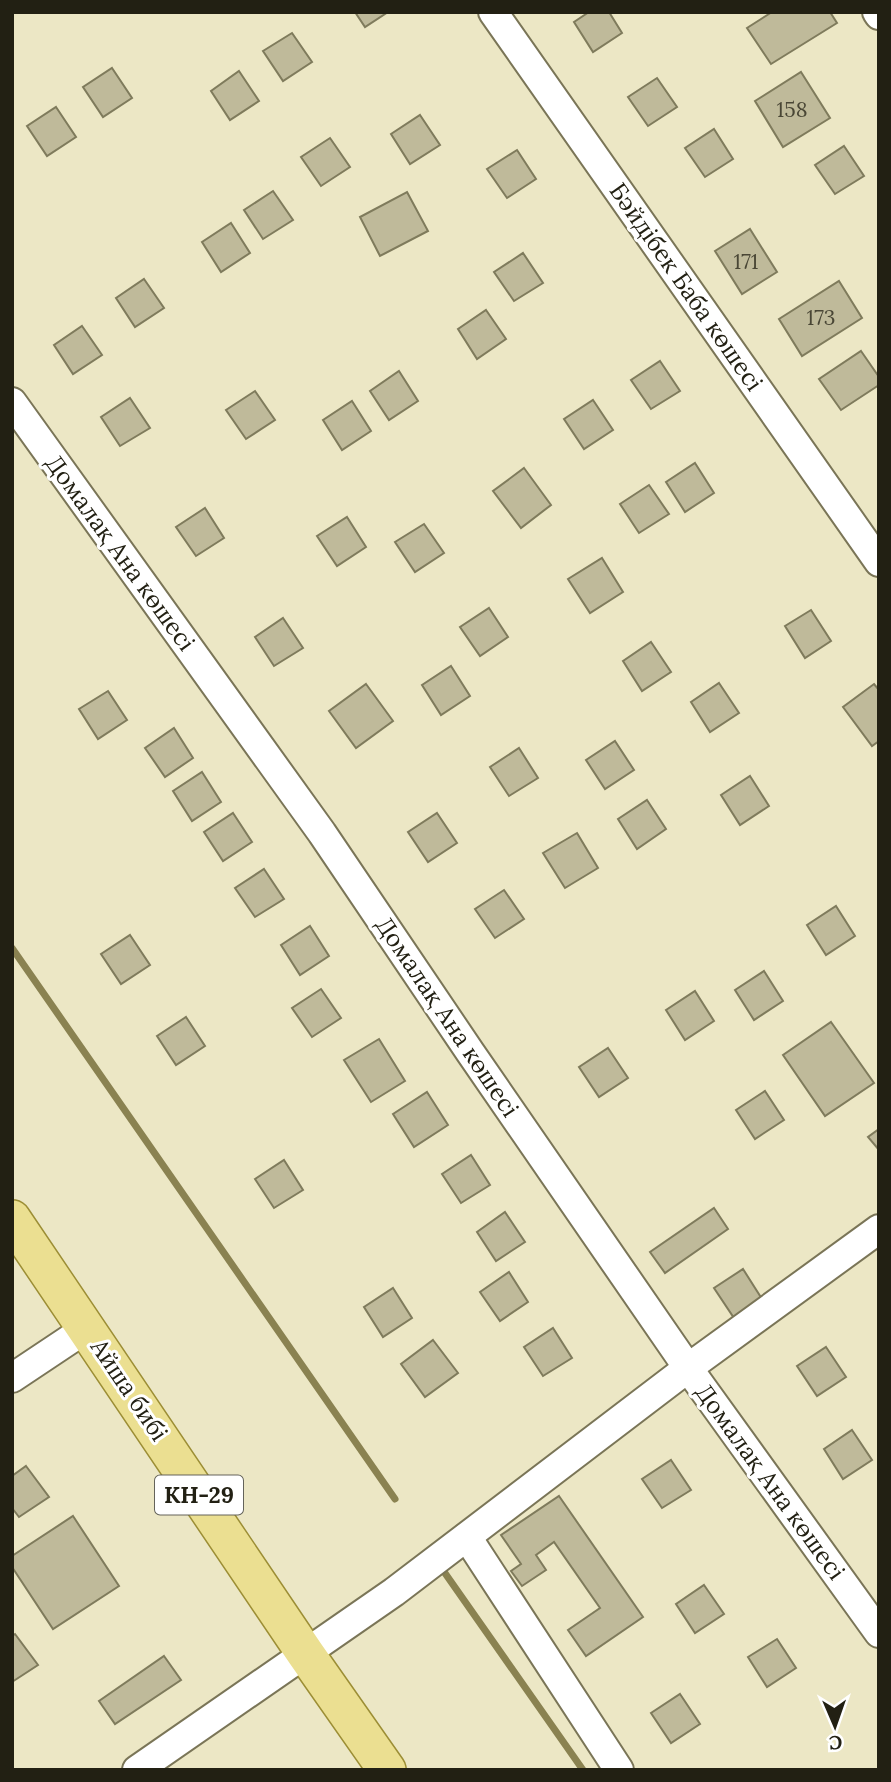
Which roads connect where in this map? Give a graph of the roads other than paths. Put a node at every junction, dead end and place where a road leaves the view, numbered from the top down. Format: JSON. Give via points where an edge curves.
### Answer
{"nodes":[{"id":1,"x":493,"y":12,"type":"edge"},
{"id":2,"x":12,"y":402,"type":"edge"},
{"id":3,"x":879,"y":562,"type":"edge"},
{"id":4,"x":12,"y":1219,"type":"edge"},
{"id":5,"x":879,"y":1229,"type":"edge"},
{"id":6,"x":87,"y":1328,"type":"junction"},
{"id":7,"x":688,"y":1367,"type":"junction"},
{"id":8,"x":12,"y":1378,"type":"edge"},
{"id":9,"x":460,"y":1542,"type":"junction"},
{"id":10,"x":879,"y":1633,"type":"edge"},
{"id":11,"x":305,"y":1653,"type":"junction"},
{"id":12,"x":137,"y":1770,"type":"edge"},
{"id":13,"x":387,"y":1770,"type":"edge"},
{"id":14,"x":619,"y":1770,"type":"edge"}],
"edges":[{"from":1,"to":3,"type":"street","name":"Бәйдібек Баба көшесі"},
{"from":2,"to":7,"type":"street","name":"Домалақ Ана көшесі","via":[[322,833]]},
{"from":4,"to":6,"type":"main road","name":"Айша бибі","number":"КН-29"},
{"from":5,"to":7,"type":"street"},
{"from":6,"to":8,"type":"street"},
{"from":6,"to":11,"type":"main road","name":"Айша бибі","number":"КН-29"},
{"from":7,"to":9,"type":"street"},
{"from":7,"to":10,"type":"street","name":"Домалақ Ана көшесі"},
{"from":9,"to":11,"type":"street"},
{"from":9,"to":14,"type":"street"},
{"from":11,"to":12,"type":"street"},
{"from":11,"to":13,"type":"main road","name":"Айша бибі","number":"КН-29"}]}
